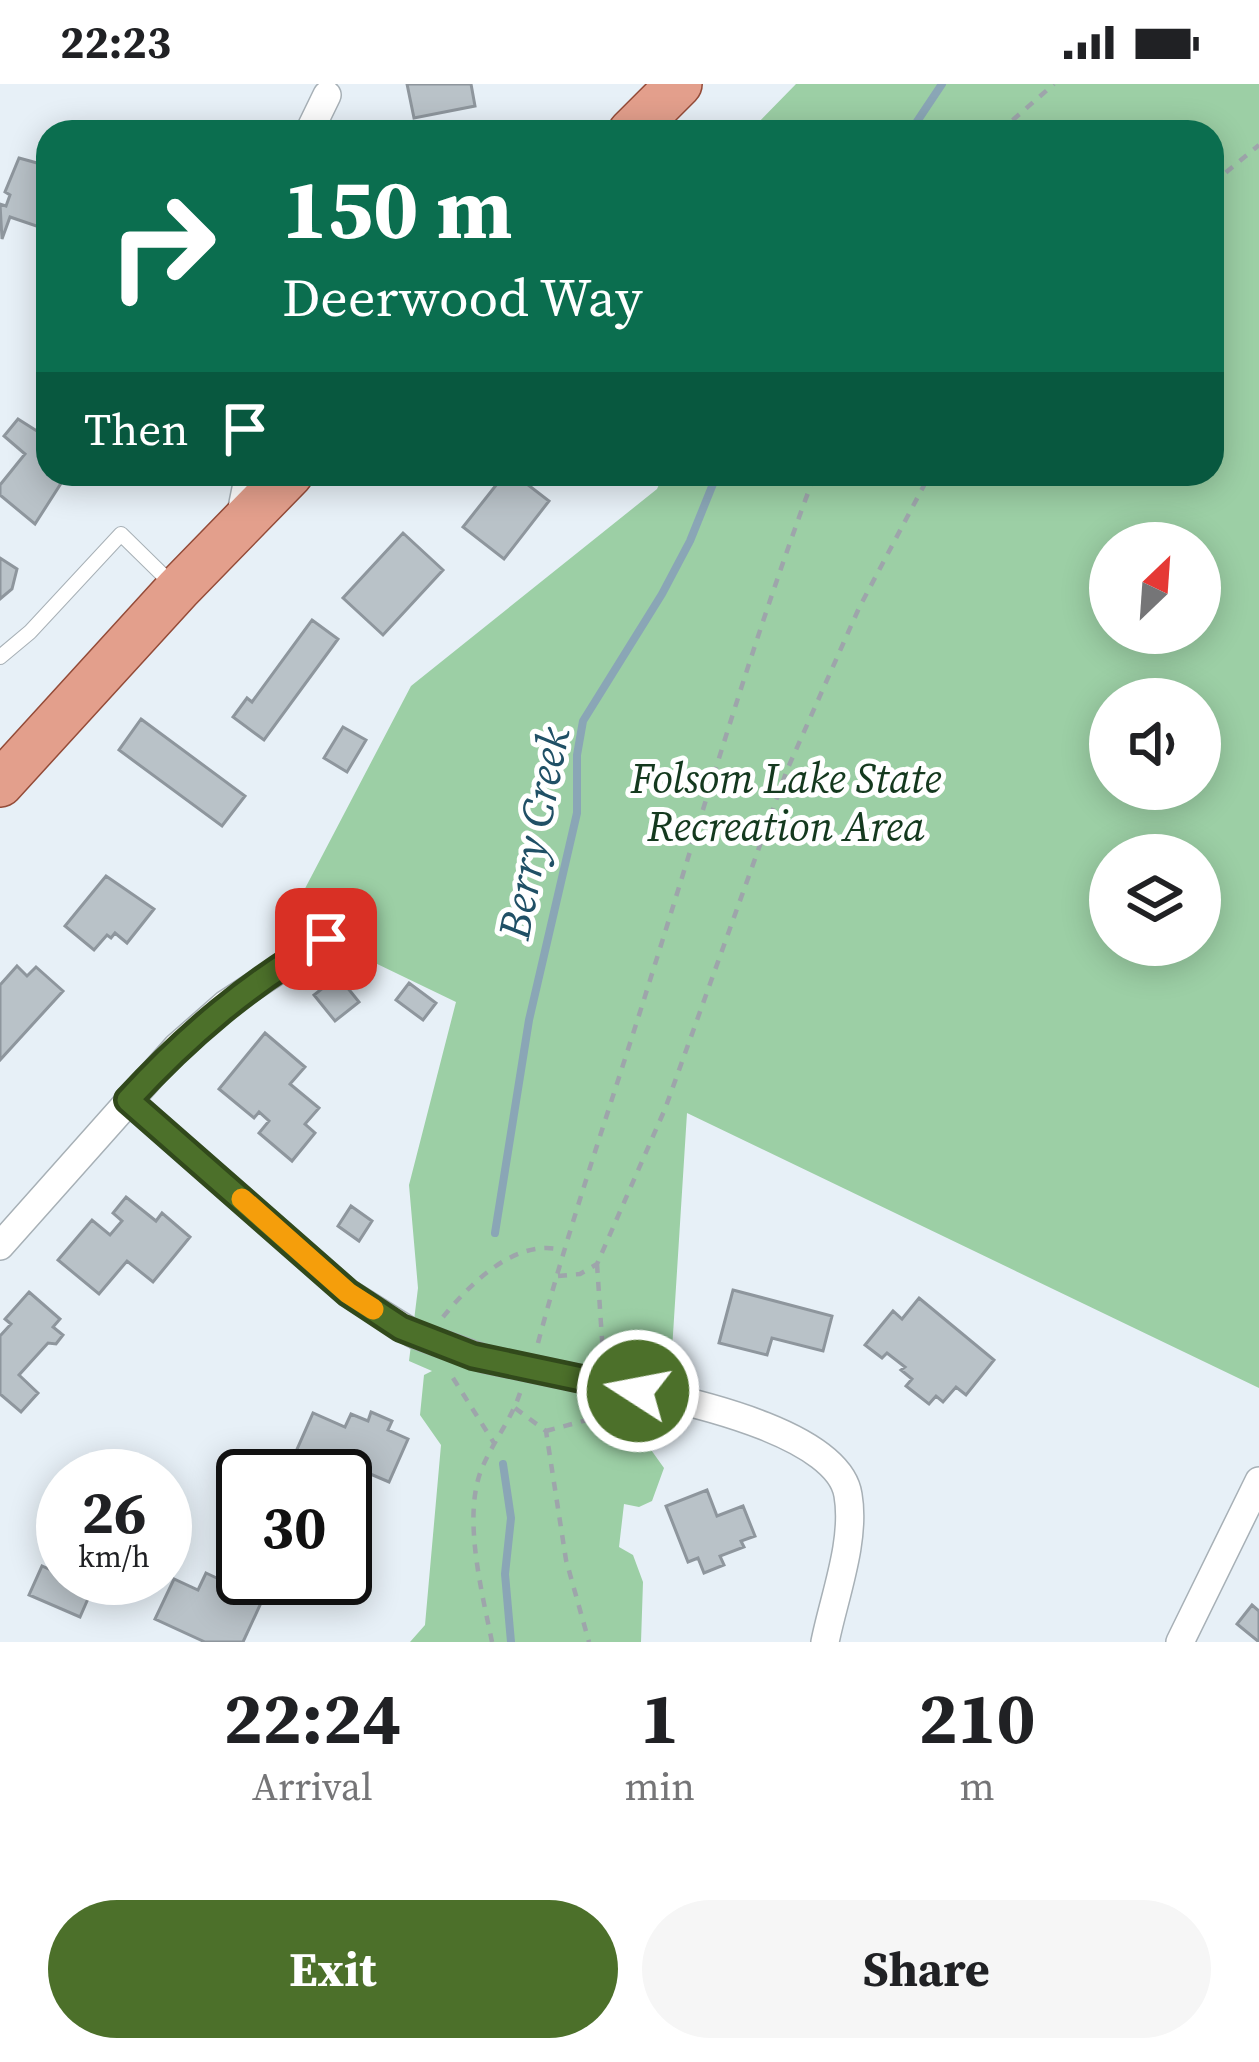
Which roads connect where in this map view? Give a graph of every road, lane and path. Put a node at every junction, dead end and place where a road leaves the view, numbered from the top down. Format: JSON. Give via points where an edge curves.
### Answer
{"nodes":[{"id":1,"x":679,"y":84,"type":"edge"},
{"id":2,"x":1054,"y":84,"type":"edge"},
{"id":3,"x":327,"y":94,"type":"dead end"},
{"id":4,"x":315,"y":120,"type":"edge"},
{"id":5,"x":643,"y":120,"type":"edge"},
{"id":6,"x":1013,"y":120,"type":"edge"},
{"id":7,"x":1259,"y":145,"type":"edge"},
{"id":8,"x":1224,"y":174,"type":"edge"},
{"id":9,"x":246,"y":486,"type":"edge"},
{"id":10,"x":278,"y":486,"type":"edge"},
{"id":11,"x":811,"y":486,"type":"edge"},
{"id":12,"x":924,"y":486,"type":"edge"},
{"id":13,"x":238,"y":526,"type":"junction"},
{"id":14,"x":178,"y":589,"type":"junction"},
{"id":15,"x":0,"y":657,"type":"edge"},
{"id":16,"x":0,"y":784,"type":"edge"},
{"id":17,"x":326,"y":939,"type":"dead end"},
{"id":18,"x":128,"y":1100,"type":"junction"},
{"id":19,"x":0,"y":1246,"type":"edge"},
{"id":20,"x":562,"y":1250,"type":"junction"},
{"id":21,"x":597,"y":1264,"type":"junction"},
{"id":22,"x":556,"y":1276,"type":"junction"},
{"id":23,"x":433,"y":1342,"type":"junction"},
{"id":24,"x":537,"y":1346,"type":"dead end"},
{"id":25,"x":600,"y":1383,"type":"junction"},
{"id":26,"x":522,"y":1387,"type":"dead end"},
{"id":27,"x":515,"y":1408,"type":"junction"},
{"id":28,"x":546,"y":1430,"type":"junction"},
{"id":29,"x":494,"y":1443,"type":"junction"},
{"id":30,"x":1259,"y":1481,"type":"edge"},
{"id":31,"x":492,"y":1642,"type":"edge"},
{"id":32,"x":589,"y":1642,"type":"edge"},
{"id":33,"x":825,"y":1642,"type":"edge"},
{"id":34,"x":1180,"y":1642,"type":"edge"}],
"edges":[{"from":1,"to":5,"type":"main road"},
{"from":2,"to":6,"type":"path"},
{"from":3,"to":4,"type":"street"},
{"from":7,"to":8,"type":"path"},
{"from":9,"to":13,"type":"street"},
{"from":10,"to":13,"type":"main road"},
{"from":11,"to":20,"type":"path"},
{"from":12,"to":21,"type":"path","via":[[788,770],[665,1109]]},
{"from":13,"to":14,"type":"main road"},
{"from":14,"to":15,"type":"lane","via":[[121,534]]},
{"from":14,"to":16,"type":"main road"},
{"from":17,"to":18,"type":"street","via":[[226,1004]]},
{"from":18,"to":19,"type":"street"},
{"from":18,"to":23,"type":"street","via":[[348,1293]]},
{"from":20,"to":22,"type":"path"},
{"from":20,"to":23,"type":"path","via":[[521,1251],[496,1267],[455,1302]]},
{"from":21,"to":22,"type":"path"},
{"from":21,"to":25,"type":"path","via":[[605,1340]]},
{"from":22,"to":24,"type":"path"},
{"from":23,"to":25,"type":"street","bridge":true},
{"from":23,"to":29,"type":"path"},
{"from":25,"to":28,"type":"path","via":[[594,1415]]},
{"from":25,"to":33,"type":"street","bridge":true,"via":[[736,1415],[835,1466],[848,1492],[848,1519]]},
{"from":26,"to":27,"type":"path"},
{"from":27,"to":28,"type":"path"},
{"from":27,"to":29,"type":"path"},
{"from":28,"to":32,"type":"path","via":[[566,1560]]},
{"from":29,"to":31,"type":"path","via":[[473,1503]]},
{"from":30,"to":34,"type":"street"}]}
